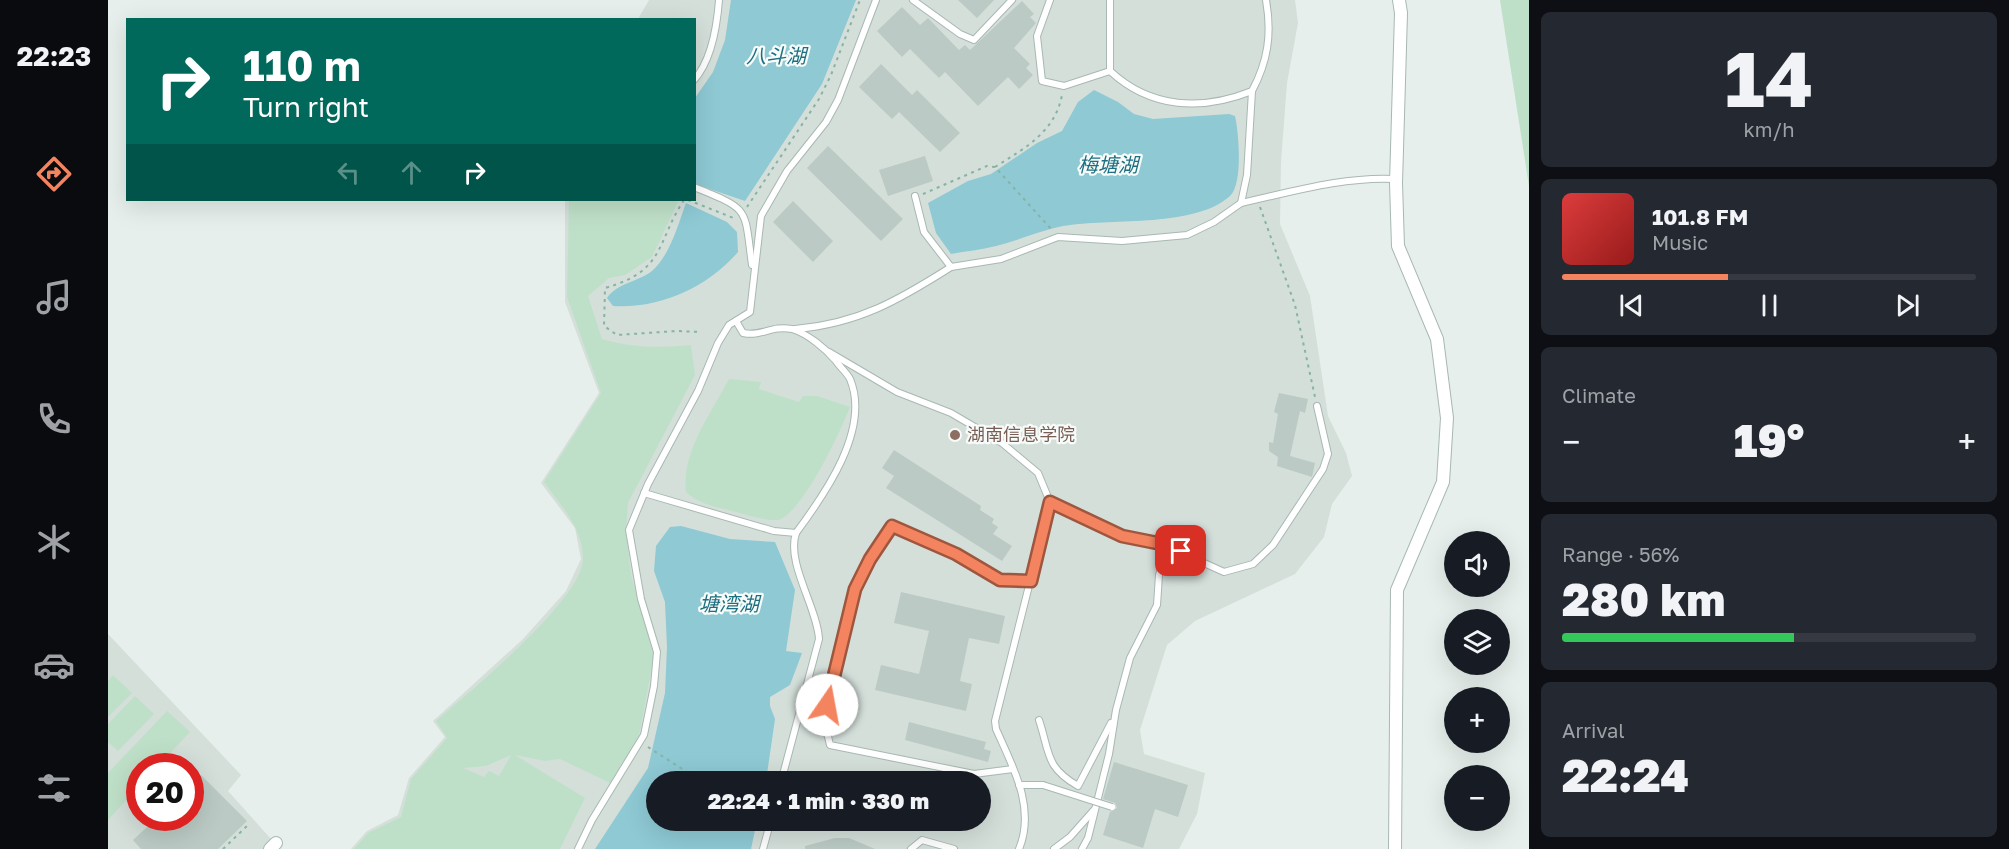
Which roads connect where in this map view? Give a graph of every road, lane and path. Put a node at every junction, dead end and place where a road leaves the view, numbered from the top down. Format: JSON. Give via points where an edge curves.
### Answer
{"nodes":[{"id":1,"x":719,"y":0,"type":"edge"},
{"id":2,"x":860,"y":0,"type":"edge"},
{"id":3,"x":876,"y":0,"type":"edge"},
{"id":4,"x":913,"y":0,"type":"edge"},
{"id":5,"x":1012,"y":0,"type":"edge"},
{"id":6,"x":1050,"y":0,"type":"edge"},
{"id":7,"x":1110,"y":0,"type":"edge"},
{"id":8,"x":1266,"y":0,"type":"edge"},
{"id":9,"x":1399,"y":0,"type":"edge"},
{"id":10,"x":1110,"y":71,"type":"junction"},
{"id":11,"x":696,"y":78,"type":"edge"},
{"id":12,"x":1064,"y":86,"type":"junction"},
{"id":13,"x":1252,"y":91,"type":"junction"},
{"id":14,"x":996,"y":167,"type":"junction"},
{"id":15,"x":1396,"y":179,"type":"junction"},
{"id":16,"x":696,"y":189,"type":"edge"},
{"id":17,"x":915,"y":196,"type":"joint"},
{"id":18,"x":1257,"y":199,"type":"junction"},
{"id":19,"x":686,"y":201,"type":"edge"},
{"id":20,"x":688,"y":201,"type":"edge"},
{"id":21,"x":1241,"y":203,"type":"junction"},
{"id":22,"x":744,"y":215,"type":"junction"},
{"id":23,"x":1058,"y":237,"type":"junction"},
{"id":24,"x":951,"y":267,"type":"junction"},
{"id":25,"x":753,"y":274,"type":"junction"},
{"id":26,"x":736,"y":321,"type":"junction"},
{"id":27,"x":793,"y":330,"type":"junction"},
{"id":28,"x":700,"y":332,"type":"dead end"},
{"id":29,"x":829,"y":352,"type":"junction"},
{"id":30,"x":1317,"y":406,"type":"joint"},
{"id":31,"x":644,"y":493,"type":"junction"},
{"id":32,"x":1050,"y":502,"type":"junction"},
{"id":33,"x":796,"y":533,"type":"junction"},
{"id":34,"x":1168,"y":546,"type":"junction"},
{"id":35,"x":1031,"y":581,"type":"junction"},
{"id":36,"x":1114,"y":717,"type":"junction"},
{"id":37,"x":1039,"y":720,"type":"dead end"},
{"id":38,"x":640,"y":741,"type":"junction"},
{"id":39,"x":1012,"y":769,"type":"junction"},
{"id":40,"x":685,"y":771,"type":"edge"},
{"id":41,"x":784,"y":771,"type":"edge"},
{"id":42,"x":1018,"y":785,"type":"junction"},
{"id":43,"x":1112,"y":807,"type":"dead end"},
{"id":44,"x":1096,"y":808,"type":"junction"},
{"id":45,"x":249,"y":824,"type":"dead end"},
{"id":46,"x":768,"y":831,"type":"edge"},
{"id":47,"x":223,"y":849,"type":"edge"},
{"id":48,"x":578,"y":849,"type":"edge"},
{"id":49,"x":763,"y":849,"type":"edge"},
{"id":50,"x":911,"y":849,"type":"edge"},
{"id":51,"x":954,"y":849,"type":"edge"},
{"id":52,"x":1019,"y":849,"type":"edge"},
{"id":53,"x":1054,"y":849,"type":"edge"},
{"id":54,"x":1082,"y":849,"type":"edge"},
{"id":55,"x":1395,"y":849,"type":"edge"}],
"edges":[{"from":1,"to":11,"type":"lane","via":[[713,38]]},
{"from":2,"to":22,"type":"path","via":[[819,99],[753,195]]},
{"from":3,"to":25,"type":"lane","via":[[838,100],[826,122],[787,171],[761,216]]},
{"from":4,"to":5,"type":"lane","via":[[974,40]]},
{"from":6,"to":12,"type":"lane","via":[[1037,36],[1042,81]]},
{"from":7,"to":10,"type":"lane"},
{"from":8,"to":13,"type":"lane","via":[[1271,27],[1264,68]]},
{"from":9,"to":15,"type":"street"},
{"from":10,"to":12,"type":"lane"},
{"from":10,"to":13,"type":"lane","via":[[1128,88],[1153,99],[1202,104],[1226,101]]},
{"from":12,"to":14,"type":"path","via":[[1053,122],[1038,138]]},
{"from":13,"to":21,"type":"lane","via":[[1247,175]]},
{"from":14,"to":17,"type":"path","via":[[987,166]]},
{"from":14,"to":23,"type":"path"},
{"from":15,"to":18,"type":"lane","via":[[1379,178]]},
{"from":15,"to":55,"type":"street","via":[[1398,246],[1437,339],[1447,418],[1443,482],[1397,590]]},
{"from":16,"to":22,"type":"lane","via":[[739,207]]},
{"from":17,"to":24,"type":"lane","via":[[924,232]]},
{"from":18,"to":21,"type":"lane"},
{"from":18,"to":30,"type":"path","via":[[1295,305]]},
{"from":19,"to":28,"type":"path","via":[[660,252],[649,265],[605,288],[604,326],[617,335]]},
{"from":20,"to":22,"type":"path","via":[[734,220]]},
{"from":21,"to":23,"type":"lane","via":[[1187,235],[1122,241]]},
{"from":22,"to":25,"type":"lane"},
{"from":23,"to":24,"type":"lane","via":[[1001,259]]},
{"from":24,"to":27,"type":"lane","via":[[872,312],[830,327]]},
{"from":25,"to":26,"type":"lane","via":[[750,312]]},
{"from":26,"to":27,"type":"lane","via":[[743,333],[755,336],[772,327]]},
{"from":26,"to":31,"type":"lane","via":[[718,343],[698,391]]},
{"from":27,"to":29,"type":"lane"},
{"from":29,"to":32,"type":"lane","via":[[897,392],[951,413],[1002,443],[1038,473]]},
{"from":29,"to":33,"type":"lane","via":[[849,377],[855,420],[850,443]]},
{"from":30,"to":34,"type":"lane","via":[[1328,454],[1323,469],[1273,545],[1253,564],[1224,572]]},
{"from":31,"to":33,"type":"lane","via":[[774,531]]},
{"from":31,"to":38,"type":"lane","via":[[629,530],[641,599],[657,652],[654,686]]},
{"from":32,"to":34,"type":"lane","via":[[1122,536]]},
{"from":32,"to":35,"type":"lane"},
{"from":33,"to":41,"type":"lane","via":[[796,561],[818,624],[819,639]]},
{"from":34,"to":36,"type":"lane","via":[[1159,575],[1157,605],[1130,658]]},
{"from":35,"to":39,"type":"lane","via":[[995,721]]},
{"from":35,"to":39,"type":"lane","via":[[1000,580],[956,554],[892,526],[855,589],[824,720],[830,745],[974,774]]},
{"from":36,"to":37,"type":"lane","via":[[1077,786],[1059,775],[1050,760]]},
{"from":36,"to":44,"type":"lane"},
{"from":38,"to":40,"type":"path"},
{"from":38,"to":48,"type":"lane"},
{"from":39,"to":42,"type":"lane"},
{"from":42,"to":43,"type":"lane","bridge":true,"via":[[1043,785]]},
{"from":42,"to":52,"type":"lane","via":[[1026,806],[1026,833]]},
{"from":44,"to":53,"type":"lane"},
{"from":44,"to":54,"type":"lane"},
{"from":45,"to":47,"type":"path"},
{"from":46,"to":49,"type":"lane"},
{"from":50,"to":51,"type":"lane","via":[[922,840]]}]}
